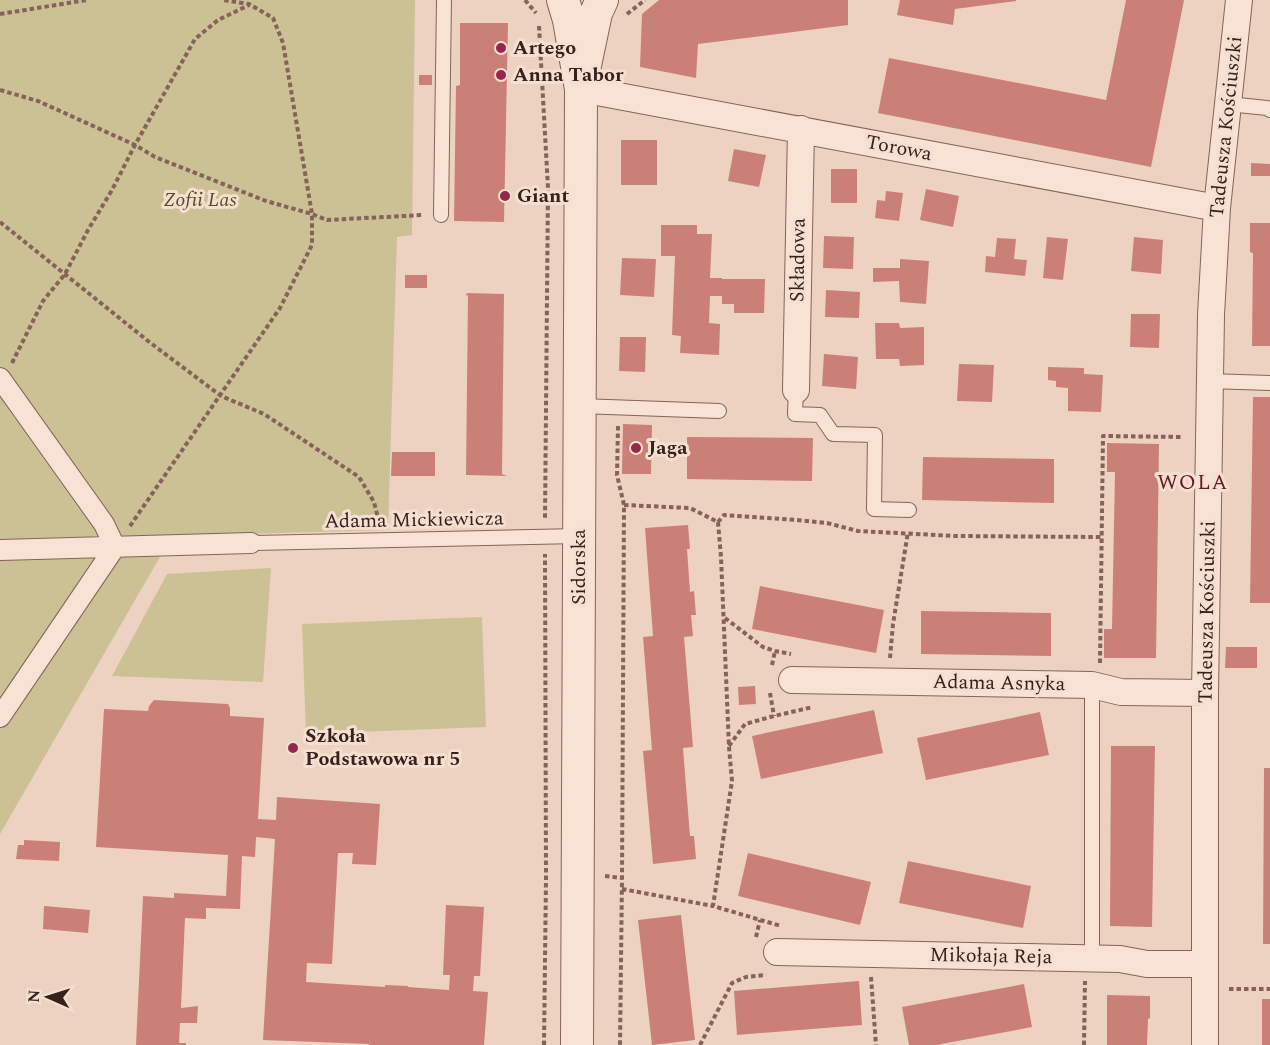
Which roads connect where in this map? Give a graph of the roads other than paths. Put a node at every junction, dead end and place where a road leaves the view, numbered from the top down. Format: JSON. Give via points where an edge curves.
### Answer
{"nodes":[{"id":1,"x":444,"y":0,"type":"edge"},
{"id":2,"x":563,"y":0,"type":"edge"},
{"id":3,"x":602,"y":0,"type":"edge"},
{"id":4,"x":1239,"y":0,"type":"edge"},
{"id":5,"x":581,"y":89,"type":"junction"},
{"id":6,"x":1228,"y":104,"type":"junction"},
{"id":7,"x":1270,"y":110,"type":"edge"},
{"id":8,"x":801,"y":129,"type":"junction"},
{"id":9,"x":1217,"y":207,"type":"junction"},
{"id":10,"x":441,"y":215,"type":"road end"},
{"id":11,"x":1,"y":379,"type":"edge"},
{"id":12,"x":1209,"y":381,"type":"junction"},
{"id":13,"x":1270,"y":383,"type":"edge"},
{"id":14,"x":796,"y":390,"type":"joint"},
{"id":15,"x":580,"y":406,"type":"junction"},
{"id":16,"x":719,"y":411,"type":"dead end"},
{"id":17,"x":909,"y":510,"type":"road end"},
{"id":18,"x":579,"y":536,"type":"junction"},
{"id":19,"x":251,"y":543,"type":"joint"},
{"id":20,"x":115,"y":548,"type":"junction"},
{"id":21,"x":0,"y":550,"type":"edge"},
{"id":22,"x":1096,"y":675,"type":"junction"},
{"id":23,"x":792,"y":680,"type":"dead end"},
{"id":24,"x":1205,"y":693,"type":"junction"},
{"id":25,"x":0,"y":717,"type":"edge"},
{"id":26,"x":1092,"y":959,"type":"junction"},
{"id":27,"x":774,"y":964,"type":"road end"},
{"id":28,"x":1205,"y":964,"type":"junction"},
{"id":29,"x":577,"y":1045,"type":"edge"},
{"id":30,"x":1205,"y":1045,"type":"edge"}],
"edges":[{"from":1,"to":10,"type":"lane"},
{"from":2,"to":5,"type":"street","name":"Sidorska"},
{"from":3,"to":5,"type":"street","name":"Sidorska"},
{"from":4,"to":6,"type":"street","name":"Tadeusza Kościuszki"},
{"from":5,"to":8,"type":"street","name":"Torowa"},
{"from":5,"to":15,"type":"street","name":"Sidorska"},
{"from":6,"to":7,"type":"lane"},
{"from":6,"to":9,"type":"street","name":"Tadeusza Kościuszki"},
{"from":8,"to":9,"type":"street","name":"Torowa"},
{"from":8,"to":14,"type":"street","name":"Składowa"},
{"from":9,"to":12,"type":"street","name":"Tadeusza Kościuszki"},
{"from":11,"to":20,"type":"street","via":[[105,524]]},
{"from":12,"to":13,"type":"lane"},
{"from":12,"to":24,"type":"street","name":"Tadeusza Kościuszki"},
{"from":14,"to":17,"type":"lane","via":[[795,414],[820,415],[833,434],[875,435],[874,509]]},
{"from":15,"to":16,"type":"lane"},
{"from":15,"to":18,"type":"street","name":"Sidorska"},
{"from":18,"to":19,"type":"lane","name":"Adama Mickiewicza"},
{"from":18,"to":29,"type":"street","name":"Sidorska"},
{"from":19,"to":20,"type":"street"},
{"from":20,"to":21,"type":"street"},
{"from":20,"to":25,"type":"street"},
{"from":22,"to":23,"type":"street","name":"Adama Asnyka"},
{"from":22,"to":24,"type":"street","name":"Adama Asnyka","via":[[1121,692]]},
{"from":22,"to":26,"type":"lane"},
{"from":24,"to":28,"type":"street","name":"Tadeusza Kościuszki"},
{"from":26,"to":27,"type":"street","name":"Mikołaja Reja","via":[[867,954]]},
{"from":26,"to":28,"type":"street","name":"Mikołaja Reja"},
{"from":28,"to":30,"type":"street","name":"Tadeusza Kościuszki"}]}
